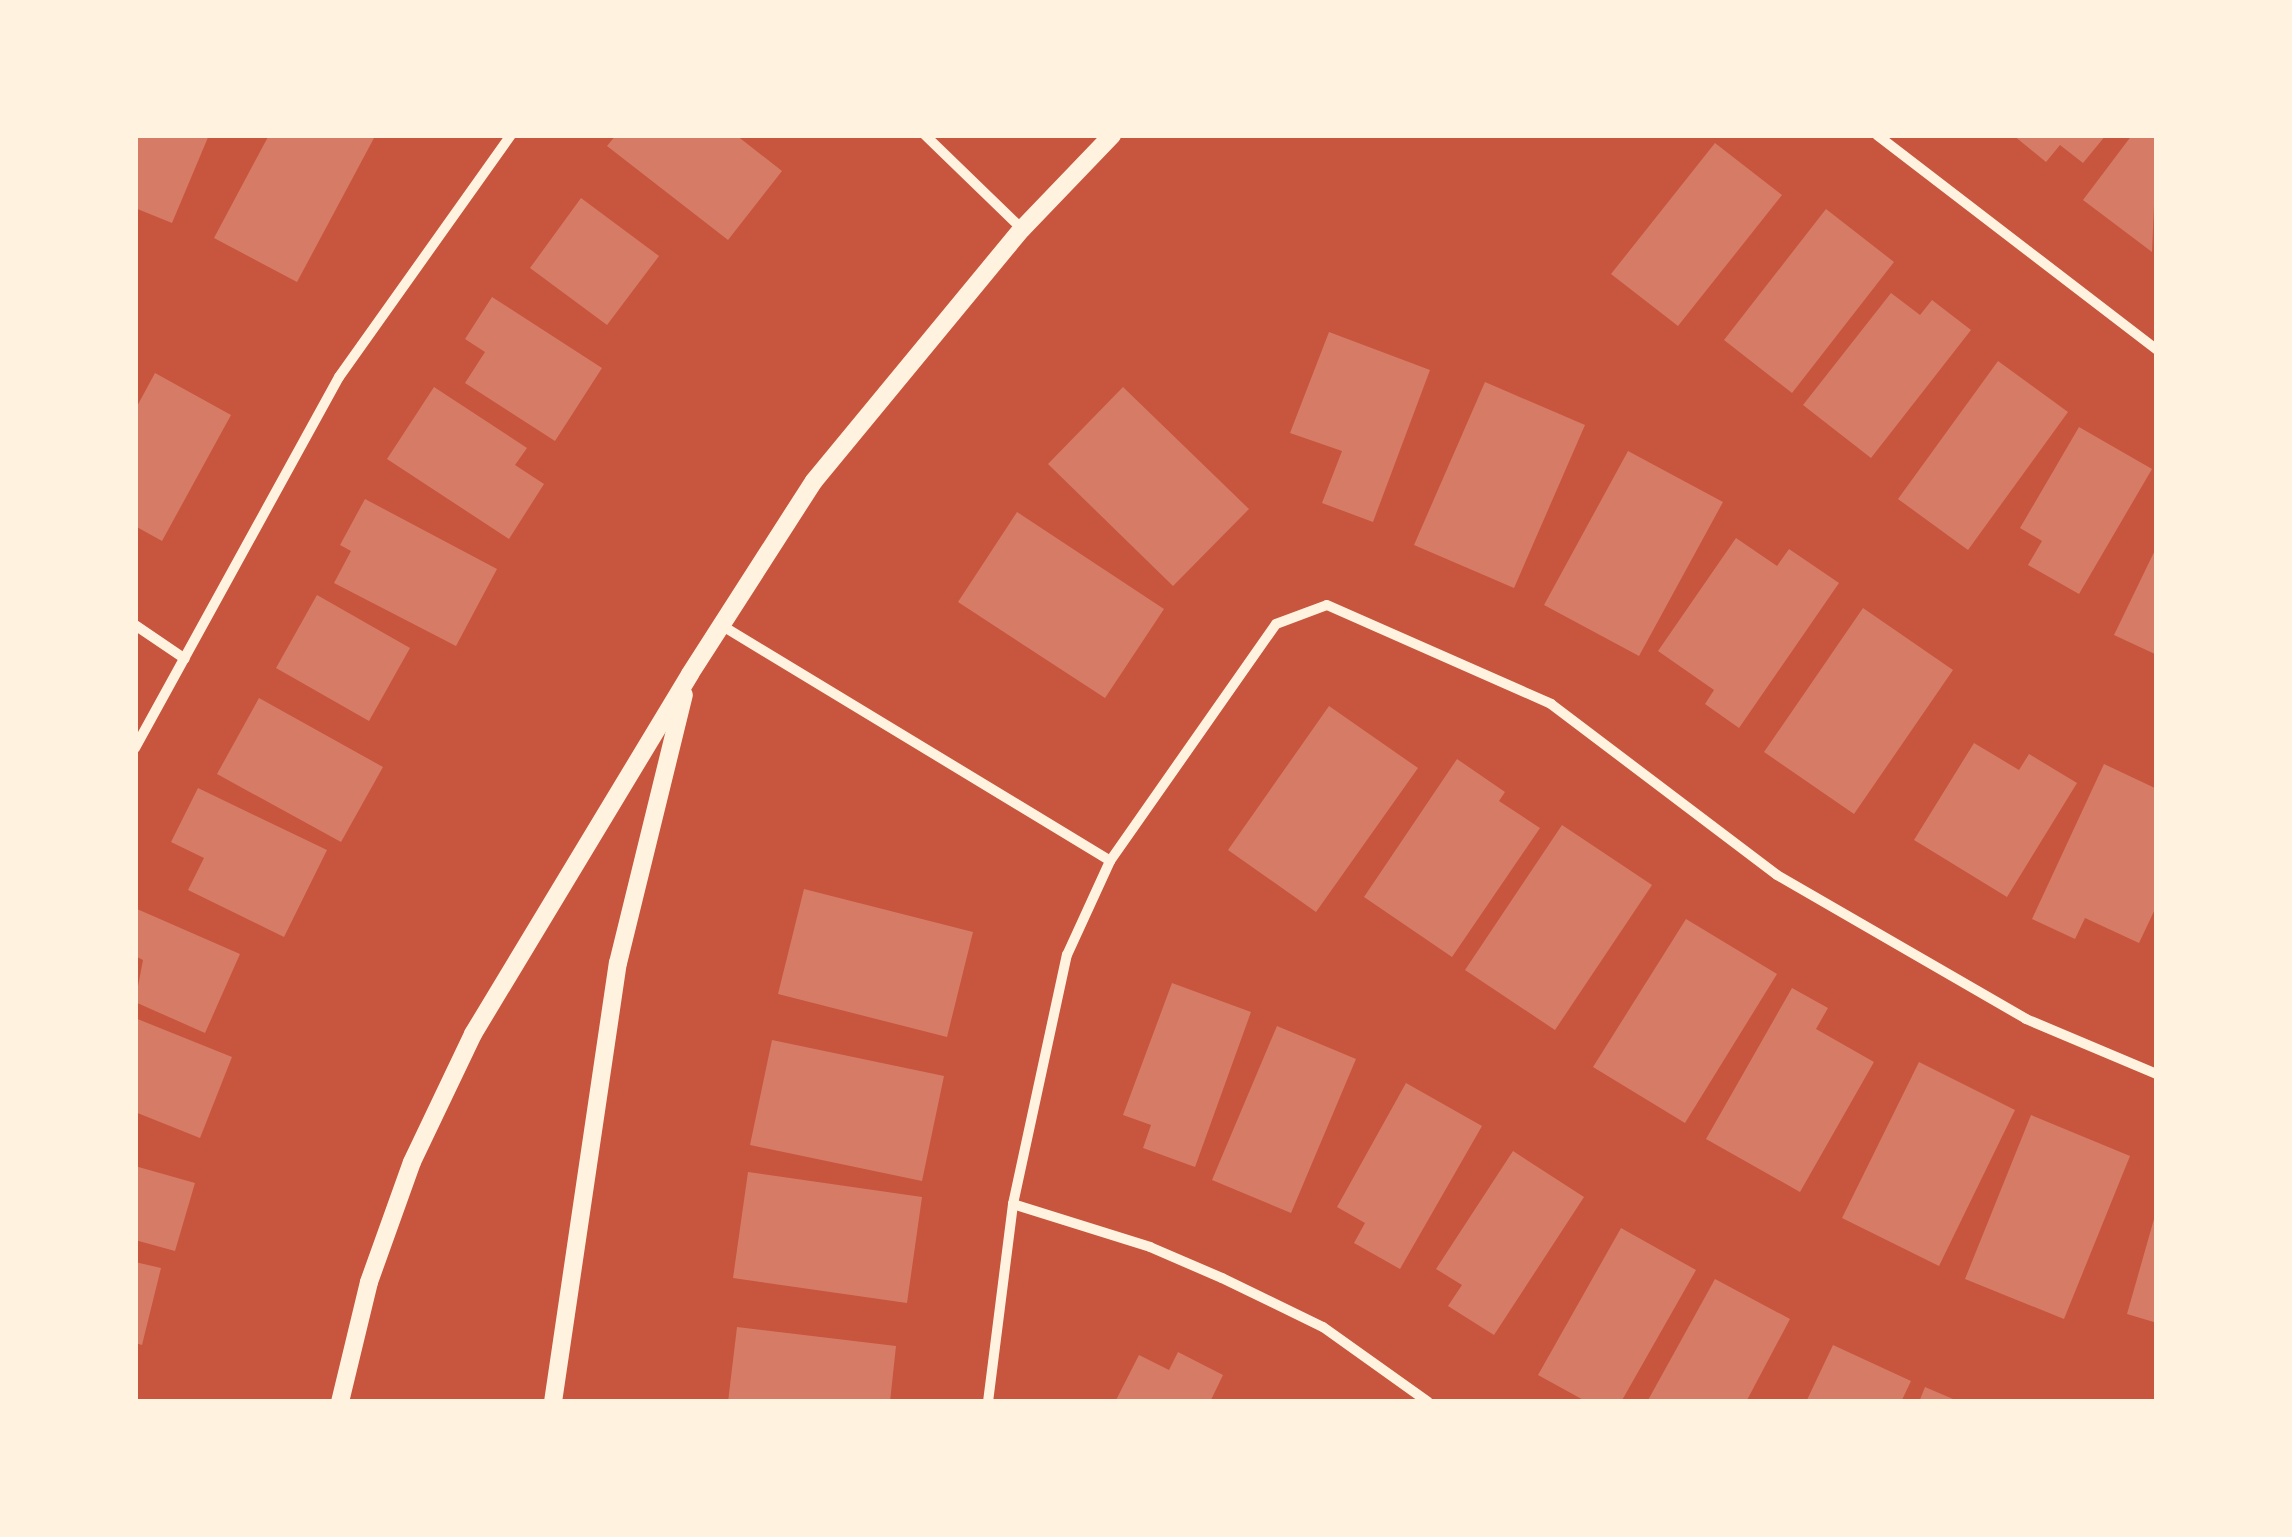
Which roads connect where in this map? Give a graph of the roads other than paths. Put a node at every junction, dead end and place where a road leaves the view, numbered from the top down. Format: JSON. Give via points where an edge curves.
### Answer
{"nodes":[{"id":1,"x":511,"y":135,"type":"edge"},
{"id":2,"x":925,"y":135,"type":"edge"},
{"id":3,"x":1112,"y":135,"type":"edge"},
{"id":4,"x":1877,"y":135,"type":"edge"},
{"id":5,"x":1022,"y":228,"type":"junction"},
{"id":6,"x":2157,"y":350,"type":"edge"},
{"id":7,"x":135,"y":625,"type":"edge"},
{"id":8,"x":721,"y":625,"type":"junction"},
{"id":9,"x":185,"y":659,"type":"junction"},
{"id":10,"x":690,"y":674,"type":"junction"},
{"id":11,"x":135,"y":748,"type":"edge"},
{"id":12,"x":1110,"y":861,"type":"junction"},
{"id":13,"x":2157,"y":1074,"type":"edge"},
{"id":14,"x":1013,"y":1204,"type":"junction"},
{"id":15,"x":340,"y":1402,"type":"edge"},
{"id":16,"x":553,"y":1402,"type":"edge"},
{"id":17,"x":988,"y":1402,"type":"edge"},
{"id":18,"x":1428,"y":1402,"type":"edge"}],
"edges":[{"from":1,"to":9,"type":"street","via":[[339,377]]},
{"from":2,"to":5,"type":"street"},
{"from":3,"to":5,"type":"street"},
{"from":4,"to":6,"type":"street"},
{"from":5,"to":8,"type":"street","via":[[814,482]]},
{"from":7,"to":9,"type":"street"},
{"from":8,"to":10,"type":"street"},
{"from":8,"to":12,"type":"street"},
{"from":9,"to":11,"type":"street"},
{"from":10,"to":15,"type":"street","via":[[442,1098],[369,1282]]},
{"from":10,"to":16,"type":"street","via":[[618,962]]},
{"from":12,"to":13,"type":"street","via":[[1276,624],[1327,605],[1551,704],[1777,875],[2026,1019]]},
{"from":12,"to":14,"type":"street","via":[[1067,955]]},
{"from":14,"to":17,"type":"street"},
{"from":14,"to":18,"type":"street","via":[[1150,1247],[1222,1278],[1323,1327]]}]}
